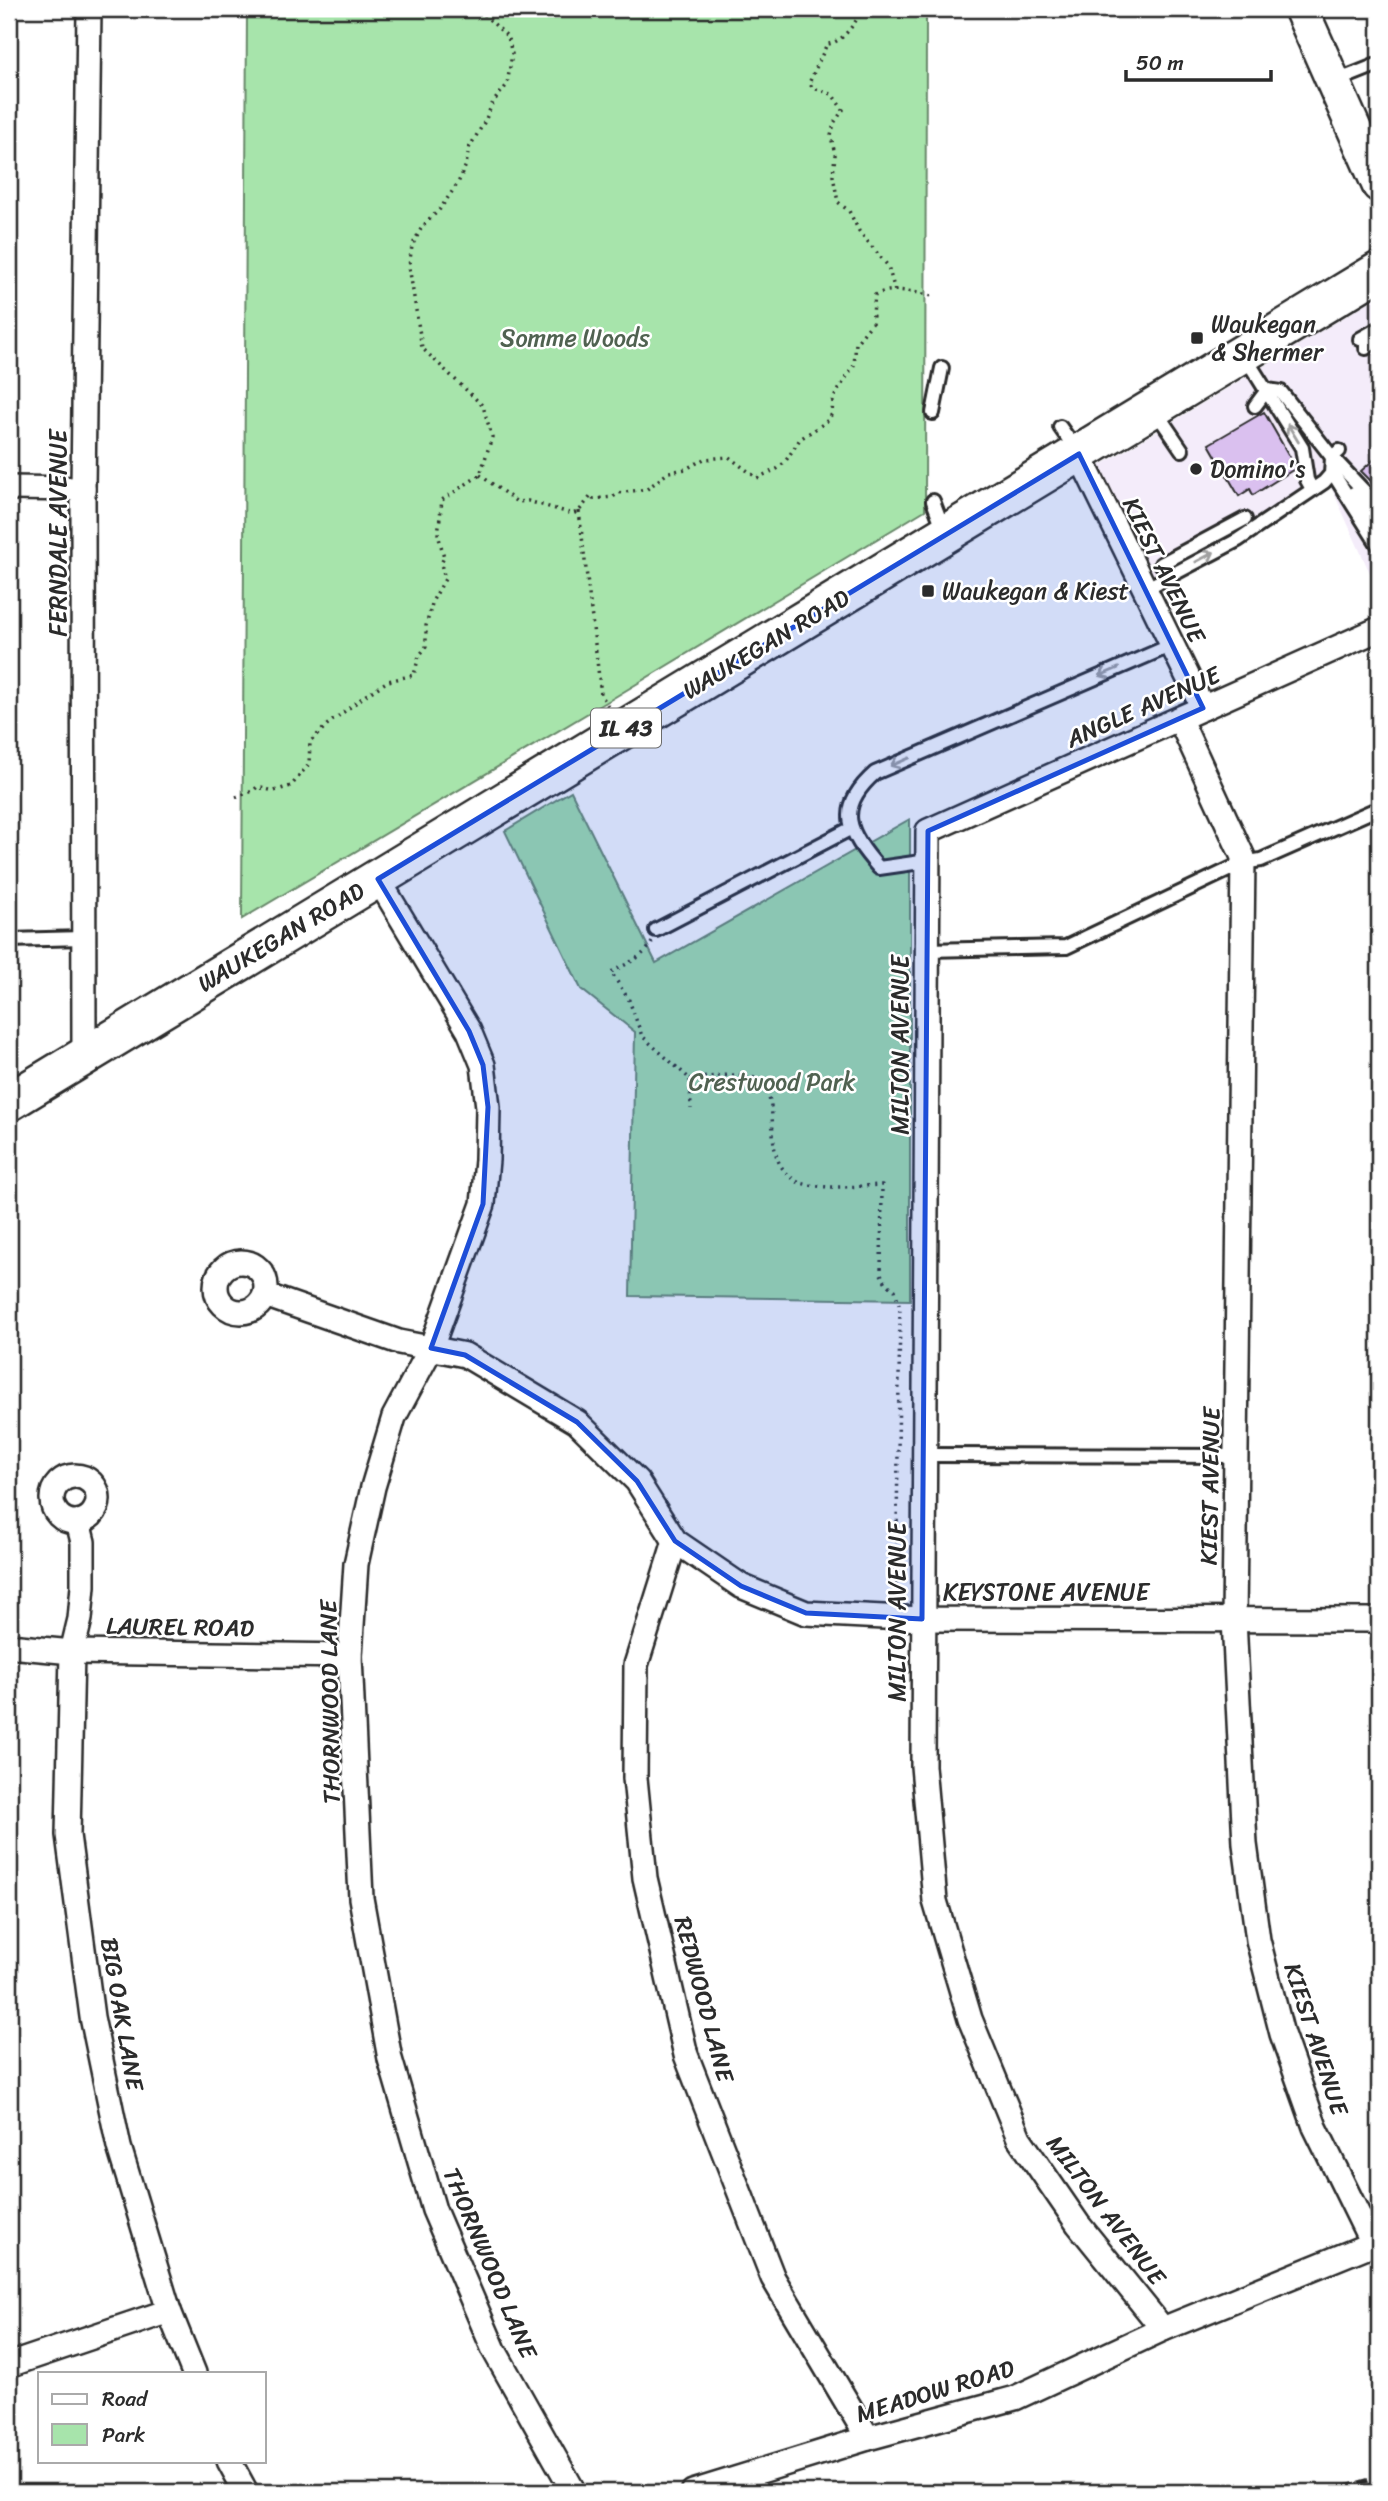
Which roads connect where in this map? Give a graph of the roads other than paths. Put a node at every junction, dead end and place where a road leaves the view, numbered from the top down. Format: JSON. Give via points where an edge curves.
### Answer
{"nodes":[{"id":1,"x":89,"y":9,"type":"edge"},
{"id":2,"x":1301,"y":9,"type":"edge"},
{"id":3,"x":1379,"y":64,"type":"edge"},
{"id":4,"x":1334,"y":82,"type":"junction"},
{"id":5,"x":1379,"y":185,"type":"edge"},
{"id":6,"x":1379,"y":271,"type":"edge"},
{"id":7,"x":1379,"y":331,"type":"edge"},
{"id":8,"x":1379,"y":342,"type":"edge"},
{"id":9,"x":1244,"y":355,"type":"junction"},
{"id":10,"x":942,"y":368,"type":"dead end"},
{"id":11,"x":1267,"y":390,"type":"junction"},
{"id":12,"x":1255,"y":406,"type":"dead end"},
{"id":13,"x":1154,"y":409,"type":"junction"},
{"id":14,"x":933,"y":413,"type":"dead end"},
{"id":15,"x":1069,"y":441,"type":"junction"},
{"id":16,"x":1182,"y":450,"type":"dead end"},
{"id":17,"x":1333,"y":453,"type":"junction"},
{"id":18,"x":1338,"y":477,"type":"junction"},
{"id":19,"x":1306,"y":480,"type":"junction"},
{"id":20,"x":9,"y":488,"type":"edge"},
{"id":21,"x":83,"y":489,"type":"junction"},
{"id":22,"x":933,"y":501,"type":"dead end"},
{"id":23,"x":1379,"y":507,"type":"edge"},
{"id":24,"x":1245,"y":519,"type":"dead end"},
{"id":25,"x":1379,"y":529,"type":"edge"},
{"id":26,"x":946,"y":535,"type":"junction"},
{"id":27,"x":1379,"y":546,"type":"edge"},
{"id":28,"x":1161,"y":564,"type":"dead end"},
{"id":29,"x":1145,"y":589,"type":"junction"},
{"id":30,"x":1379,"y":629,"type":"edge"},
{"id":31,"x":1172,"y":645,"type":"junction"},
{"id":32,"x":1203,"y":708,"type":"junction"},
{"id":33,"x":1180,"y":720,"type":"junction"},
{"id":34,"x":1379,"y":808,"type":"edge"},
{"id":35,"x":850,"y":828,"type":"junction"},
{"id":36,"x":928,"y":831,"type":"joint"},
{"id":37,"x":928,"y":861,"type":"junction"},
{"id":38,"x":1243,"y":863,"type":"junction"},
{"id":39,"x":378,"y":879,"type":"junction"},
{"id":40,"x":656,"y":930,"type":"road end"},
{"id":41,"x":83,"y":938,"type":"junction"},
{"id":42,"x":9,"y":940,"type":"edge"},
{"id":43,"x":927,"y":950,"type":"junction"},
{"id":44,"x":84,"y":1056,"type":"junction"},
{"id":45,"x":9,"y":1102,"type":"edge"},
{"id":46,"x":265,"y":1295,"type":"dead end"},
{"id":47,"x":431,"y":1348,"type":"junction"},
{"id":48,"x":923,"y":1455,"type":"junction"},
{"id":49,"x":1236,"y":1456,"type":"junction"},
{"id":50,"x":78,"y":1522,"type":"dead end"},
{"id":51,"x":675,"y":1541,"type":"junction"},
{"id":52,"x":922,"y":1619,"type":"junction"},
{"id":53,"x":1234,"y":1619,"type":"junction"},
{"id":54,"x":1379,"y":1620,"type":"edge"},
{"id":55,"x":9,"y":1646,"type":"edge"},
{"id":56,"x":72,"y":1652,"type":"junction"},
{"id":57,"x":350,"y":1656,"type":"junction"},
{"id":58,"x":1376,"y":2242,"type":"edge"},
{"id":59,"x":169,"y":2311,"type":"junction"},
{"id":60,"x":1163,"y":2329,"type":"junction"},
{"id":61,"x":9,"y":2365,"type":"edge"},
{"id":62,"x":194,"y":2372,"type":"edge"},
{"id":63,"x":868,"y":2438,"type":"junction"},
{"id":64,"x":230,"y":2462,"type":"edge"},
{"id":65,"x":246,"y":2492,"type":"edge"},
{"id":66,"x":574,"y":2492,"type":"edge"},
{"id":67,"x":693,"y":2492,"type":"edge"}],
"edges":[{"from":1,"to":21,"type":"street","name":"FERNDALE AVENUE"},
{"from":2,"to":4,"type":"main road"},
{"from":3,"to":4,"type":"lane"},
{"from":4,"to":5,"type":"main road"},
{"from":6,"to":9,"type":"main road","name":"WAUKEGAN ROAD","number":"IL 43"},
{"from":7,"to":8,"type":"lane","via":[[1363,343]]},
{"from":9,"to":11,"type":"lane"},
{"from":9,"to":13,"type":"main road","name":"WAUKEGAN ROAD","number":"IL 43"},
{"from":10,"to":14,"type":"lane"},
{"from":11,"to":12,"type":"lane"},
{"from":11,"to":17,"type":"lane","via":[[1281,392]]},
{"from":19,"to":11,"type":"lane","one_way":true,"via":[[1302,448]]},
{"from":13,"to":15,"type":"main road","name":"WAUKEGAN ROAD","number":"IL 43"},
{"from":13,"to":16,"type":"lane"},
{"from":15,"to":26,"type":"main road","name":"WAUKEGAN ROAD","number":"IL 43"},
{"from":15,"to":29,"type":"street","name":"KIEST AVENUE"},
{"from":17,"to":18,"type":"lane"},
{"from":17,"to":18,"type":"lane","via":[[1331,474]]},
{"from":17,"to":19,"type":"lane"},
{"from":18,"to":19,"type":"lane"},
{"from":18,"to":23,"type":"lane"},
{"from":18,"to":25,"type":"lane"},
{"from":18,"to":27,"type":"lane"},
{"from":29,"to":19,"type":"lane","one_way":true,"via":[[1238,540]]},
{"from":20,"to":21,"type":"street"},
{"from":21,"to":41,"type":"street","name":"FERNDALE AVENUE"},
{"from":22,"to":26,"type":"lane"},
{"from":24,"to":28,"type":"lane"},
{"from":26,"to":39,"type":"main road","name":"WAUKEGAN ROAD","number":"IL 43"},
{"from":29,"to":31,"type":"street","name":"KIEST AVENUE"},
{"from":30,"to":32,"type":"street","name":"ANGLE AVENUE"},
{"from":31,"to":32,"type":"street","name":"KIEST AVENUE"},
{"from":31,"to":35,"type":"lane","one_way":true,"via":[[876,772],[861,785],[851,804]]},
{"from":32,"to":33,"type":"street","name":"ANGLE AVENUE"},
{"from":33,"to":36,"type":"street","name":"ANGLE AVENUE"},
{"from":33,"to":38,"type":"street","name":"KIEST AVENUE"},
{"from":34,"to":38,"type":"lane","via":[[1261,860]]},
{"from":35,"to":37,"type":"lane","via":[[879,868]]},
{"from":35,"to":40,"type":"lane"},
{"from":36,"to":37,"type":"street","name":"MILTON AVENUE"},
{"from":37,"to":43,"type":"street","name":"MILTON AVENUE"},
{"from":38,"to":43,"type":"lane","via":[[1066,947]]},
{"from":38,"to":49,"type":"street","name":"KIEST AVENUE"},
{"from":39,"to":44,"type":"main road","name":"WAUKEGAN ROAD","number":"IL 43"},
{"from":39,"to":47,"type":"street","name":"THORNWOOD LANE","via":[[469,1031],[482,1065],[488,1107],[482,1203]]},
{"from":41,"to":42,"type":"lane"},
{"from":41,"to":44,"type":"street","name":"FERNDALE AVENUE"},
{"from":43,"to":48,"type":"street","name":"MILTON AVENUE"},
{"from":44,"to":45,"type":"main road","name":"WAUKEGAN ROAD","number":"IL 43"},
{"from":46,"to":47,"type":"street","name":"KEYSTONE AVENUE","via":[[399,1342]]},
{"from":47,"to":51,"type":"street","name":"KEYSTONE AVENUE","via":[[465,1355],[576,1422],[638,1481]]},
{"from":47,"to":57,"type":"street","name":"THORNWOOD LANE","via":[[394,1417],[373,1487],[356,1564]]},
{"from":48,"to":49,"type":"lane"},
{"from":48,"to":52,"type":"street","name":"MILTON AVENUE"},
{"from":49,"to":53,"type":"street","name":"KIEST AVENUE"},
{"from":50,"to":56,"type":"street","name":"BIG OAK LANE","via":[[83,1586]]},
{"from":51,"to":52,"type":"street","name":"KEYSTONE AVENUE","via":[[741,1586],[806,1614]]},
{"from":51,"to":63,"type":"street","name":"REDWOOD LANE","via":[[636,1665],[635,1778],[645,1878],[686,2055],[773,2278]]},
{"from":52,"to":53,"type":"street","name":"KEYSTONE AVENUE"},
{"from":52,"to":60,"type":"street","name":"MILTON AVENUE","via":[[923,1766],[935,1901],[970,2019],[1019,2138],[1078,2224]]},
{"from":53,"to":54,"type":"street","name":"KEYSTONE AVENUE"},
{"from":53,"to":58,"type":"street","name":"KIEST AVENUE","via":[[1245,1844],[1258,1940],[1282,2034],[1315,2127]]},
{"from":55,"to":56,"type":"street","name":"LAUREL ROAD"},
{"from":56,"to":57,"type":"street","name":"LAUREL ROAD"},
{"from":56,"to":59,"type":"street","name":"BIG OAK LANE","via":[[68,1835],[92,2017],[119,2147]]},
{"from":57,"to":66,"type":"street","name":"THORNWOOD LANE","via":[[361,1898],[390,2059],[434,2210],[494,2350]]},
{"from":58,"to":60,"type":"street","name":"MEADOW ROAD"},
{"from":59,"to":61,"type":"street"},
{"from":59,"to":62,"type":"street","name":"BIG OAK LANE"},
{"from":60,"to":63,"type":"street","name":"MEADOW ROAD","via":[[1015,2398]]},
{"from":63,"to":67,"type":"street","name":"MEADOW ROAD"},
{"from":64,"to":65,"type":"street"}]}
